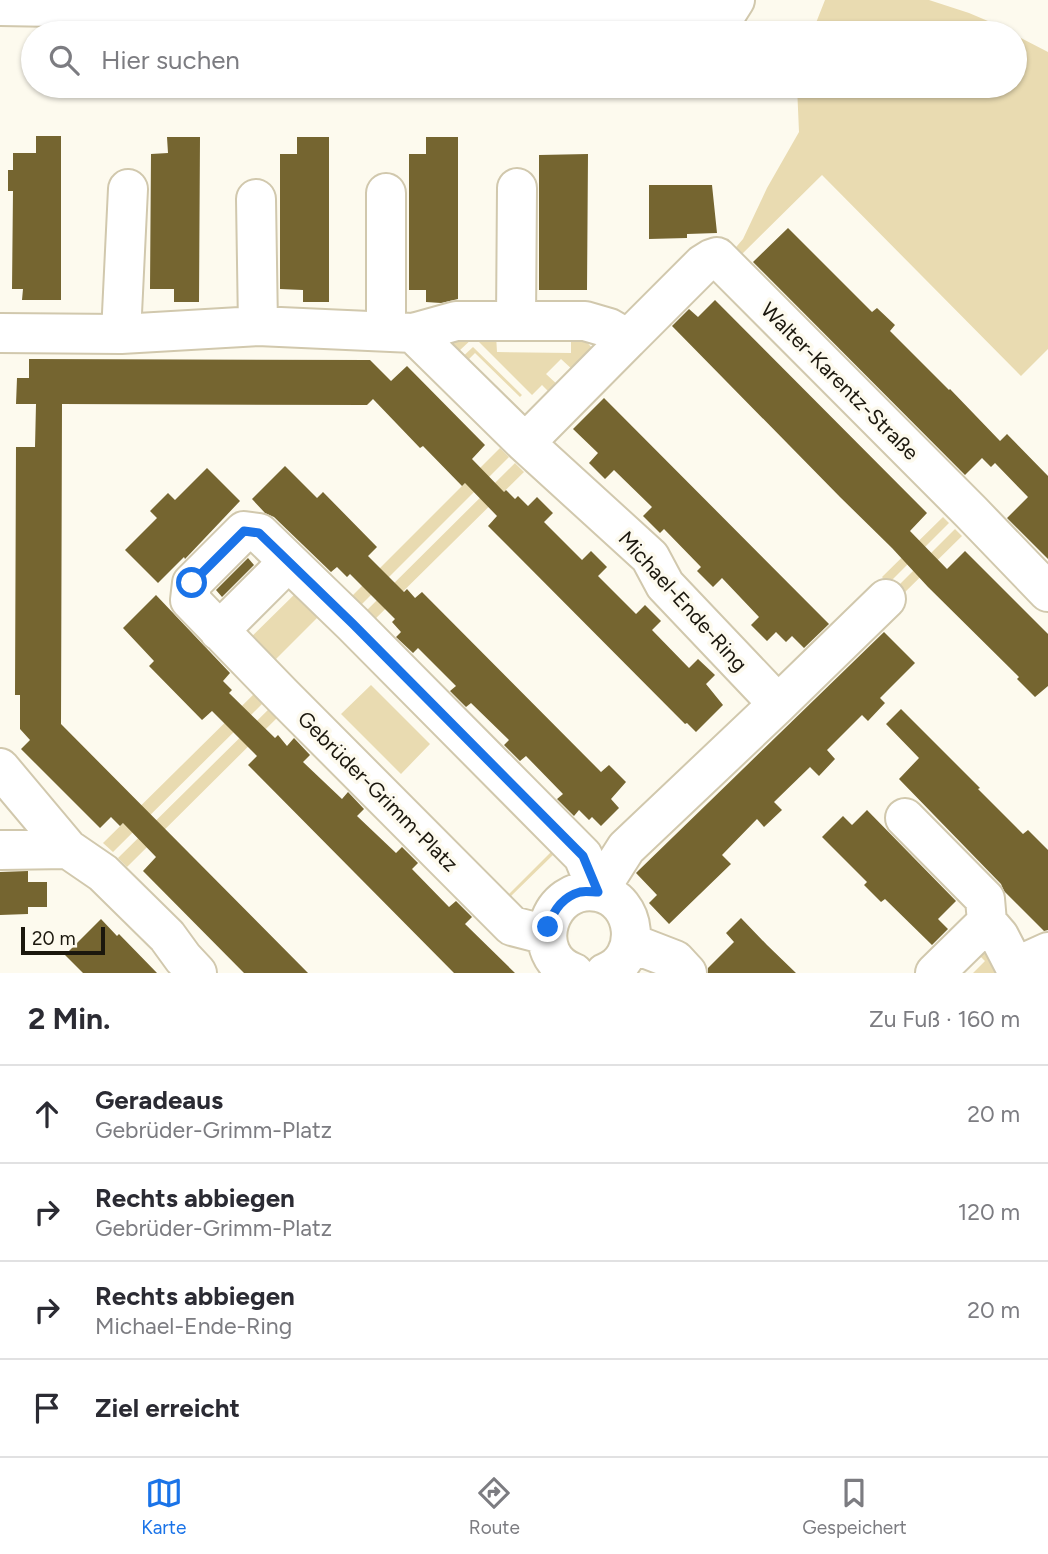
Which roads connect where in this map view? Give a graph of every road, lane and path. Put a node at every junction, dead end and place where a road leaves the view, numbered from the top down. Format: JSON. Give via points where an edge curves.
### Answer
{"nodes":[{"id":1,"x":735,"y":0,"type":"edge"},
{"id":2,"x":235,"y":5,"type":"edge"},
{"id":3,"x":0,"y":6,"type":"edge"},
{"id":4,"x":517,"y":188,"type":"dead end"},
{"id":5,"x":128,"y":189,"type":"dead end"},
{"id":6,"x":386,"y":193,"type":"dead end"},
{"id":7,"x":256,"y":199,"type":"dead end"},
{"id":8,"x":516,"y":321,"type":"junction"},
{"id":9,"x":258,"y":326,"type":"junction"},
{"id":10,"x":400,"y":332,"type":"junction"},
{"id":11,"x":0,"y":333,"type":"edge"},
{"id":12,"x":121,"y":334,"type":"junction"},
{"id":13,"x":628,"y":339,"type":"junction"},
{"id":14,"x":525,"y":443,"type":"junction"},
{"id":15,"x":288,"y":562,"type":"junction"},
{"id":16,"x":1048,"y":592,"type":"edge"},
{"id":17,"x":886,"y":599,"type":"dead end"},
{"id":18,"x":219,"y":631,"type":"junction"},
{"id":19,"x":778,"y":704,"type":"junction"},
{"id":20,"x":0,"y":768,"type":"edge"},
{"id":21,"x":905,"y":818,"type":"dead end"},
{"id":22,"x":68,"y":849,"type":"junction"},
{"id":23,"x":0,"y":850,"type":"edge"},
{"id":24,"x":598,"y":892,"type":"junction"},
{"id":25,"x":987,"y":922,"type":"junction"},
{"id":26,"x":547,"y":935,"type":"junction"},
{"id":27,"x":631,"y":943,"type":"junction"},
{"id":28,"x":1048,"y":952,"type":"edge"},
{"id":29,"x":197,"y":973,"type":"edge"},
{"id":30,"x":574,"y":973,"type":"edge"},
{"id":31,"x":604,"y":973,"type":"edge"},
{"id":32,"x":687,"y":973,"type":"edge"},
{"id":33,"x":935,"y":973,"type":"edge"}],
"edges":[{"from":1,"to":2,"type":"street","via":[[728,11],[698,18]]},
{"from":2,"to":3,"type":"street"},
{"from":4,"to":8,"type":"street"},
{"from":5,"to":12,"type":"street"},
{"from":6,"to":10,"type":"street"},
{"from":7,"to":9,"type":"street"},
{"from":8,"to":10,"type":"street","via":[[456,321]]},
{"from":8,"to":13,"type":"street","via":[[585,321]]},
{"from":9,"to":10,"type":"street"},
{"from":9,"to":12,"type":"street"},
{"from":10,"to":14,"type":"street","name":"Michael-Ende-Ring"},
{"from":11,"to":12,"type":"street"},
{"from":13,"to":14,"type":"street"},
{"from":13,"to":16,"type":"street","name":"Walter-Karentz-Straße","via":[[703,264],[717,257]]},
{"from":14,"to":19,"type":"street","name":"Michael-Ende-Ring","via":[[650,557],[664,585]]},
{"from":15,"to":18,"type":"street"},
{"from":15,"to":18,"type":"street","name":"Gebrüder-Grimm-Platz","via":[[259,533],[244,531],[200,574],[192,583],[190,600]]},
{"from":15,"to":24,"type":"street","name":"Gebrüder-Grimm-Platz","via":[[583,856]]},
{"from":17,"to":19,"type":"street"},
{"from":18,"to":26,"type":"street","name":"Gebrüder-Grimm-Platz","via":[[512,926]]},
{"from":19,"to":24,"type":"street","via":[[625,848]]},
{"from":20,"to":22,"type":"street"},
{"from":21,"to":25,"type":"street","via":[[985,899]]},
{"from":22,"to":23,"type":"street"},
{"from":22,"to":29,"type":"street","via":[[103,873]]},
{"from":24,"to":26,"type":"street","via":[[580,892],[561,902],[552,913]]},
{"from":24,"to":27,"type":"street","via":[[623,908],[629,918]]},
{"from":25,"to":28,"type":"street","via":[[1015,967]]},
{"from":25,"to":33,"type":"street"},
{"from":26,"to":30,"type":"street","via":[[558,962]]},
{"from":27,"to":31,"type":"street","via":[[620,963]]},
{"from":27,"to":32,"type":"street","via":[[675,960]]}]}
